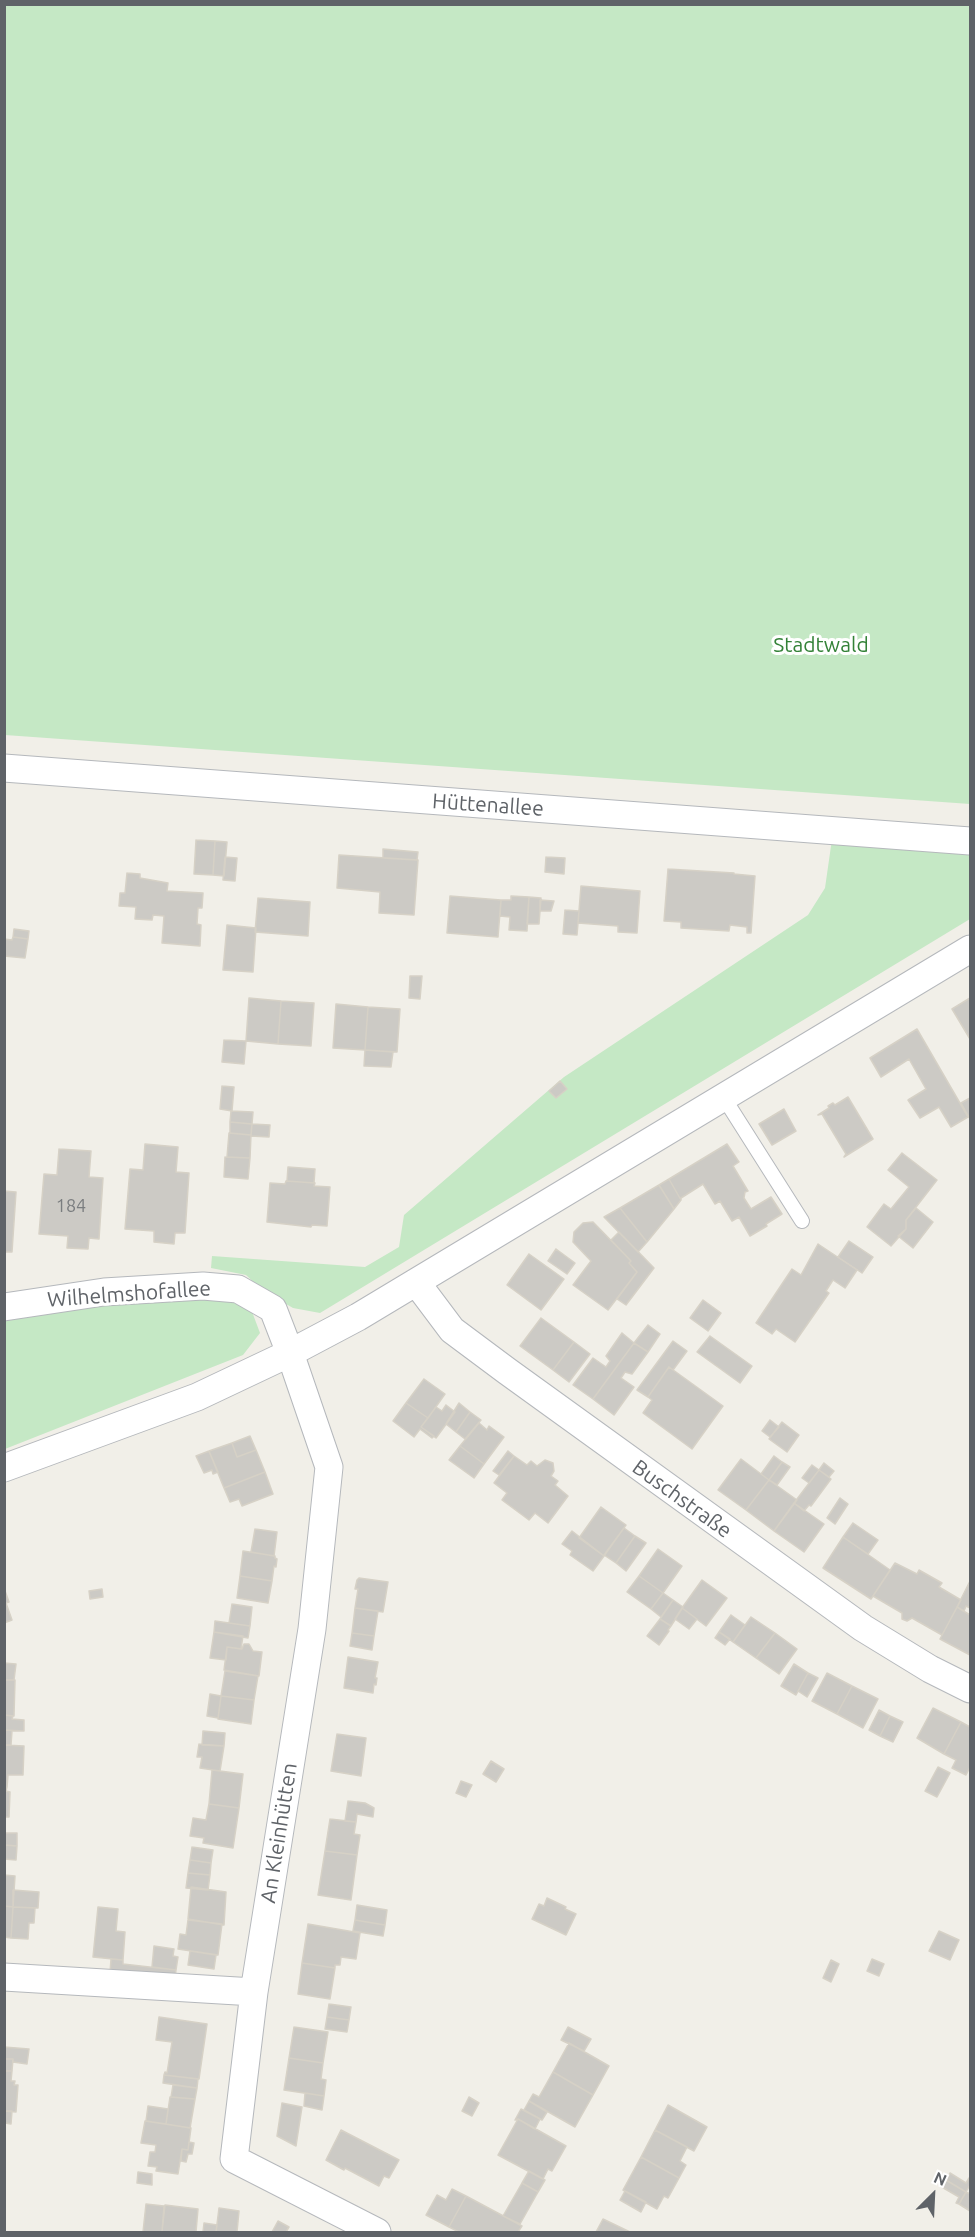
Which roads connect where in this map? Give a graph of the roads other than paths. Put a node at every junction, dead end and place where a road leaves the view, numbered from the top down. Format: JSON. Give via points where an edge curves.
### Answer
{"nodes":[{"id":1,"x":4,"y":768,"type":"edge"},
{"id":2,"x":970,"y":841,"type":"edge"},
{"id":3,"x":970,"y":949,"type":"edge"},
{"id":4,"x":724,"y":1098,"type":"junction"},
{"id":5,"x":802,"y":1221,"type":"dead end"},
{"id":6,"x":416,"y":1282,"type":"junction"},
{"id":7,"x":4,"y":1307,"type":"edge"},
{"id":8,"x":290,"y":1353,"type":"junction"},
{"id":9,"x":4,"y":1468,"type":"edge"},
{"id":10,"x":970,"y":1689,"type":"edge"},
{"id":11,"x":4,"y":1977,"type":"edge"},
{"id":12,"x":254,"y":1992,"type":"junction"},
{"id":13,"x":377,"y":2232,"type":"edge"}],
"edges":[{"from":1,"to":2,"type":"street","name":"Hüttenallee"},
{"from":3,"to":4,"type":"street"},
{"from":4,"to":5,"type":"lane"},
{"from":4,"to":6,"type":"street"},
{"from":6,"to":8,"type":"street"},
{"from":6,"to":10,"type":"street","name":"Buschstraße","via":[[452,1330],[507,1371],[862,1628],[930,1670]]},
{"from":7,"to":8,"type":"street","name":"Wilhelmshofallee","via":[[104,1292],[203,1286],[237,1288],[273,1309]]},
{"from":8,"to":9,"type":"street","via":[[197,1397]]},
{"from":8,"to":12,"type":"street","name":"An Kleinhütten","via":[[329,1467],[312,1629]]},
{"from":11,"to":12,"type":"street"},
{"from":12,"to":13,"type":"street","name":"An Kleinhütten","via":[[234,2159]]}]}
